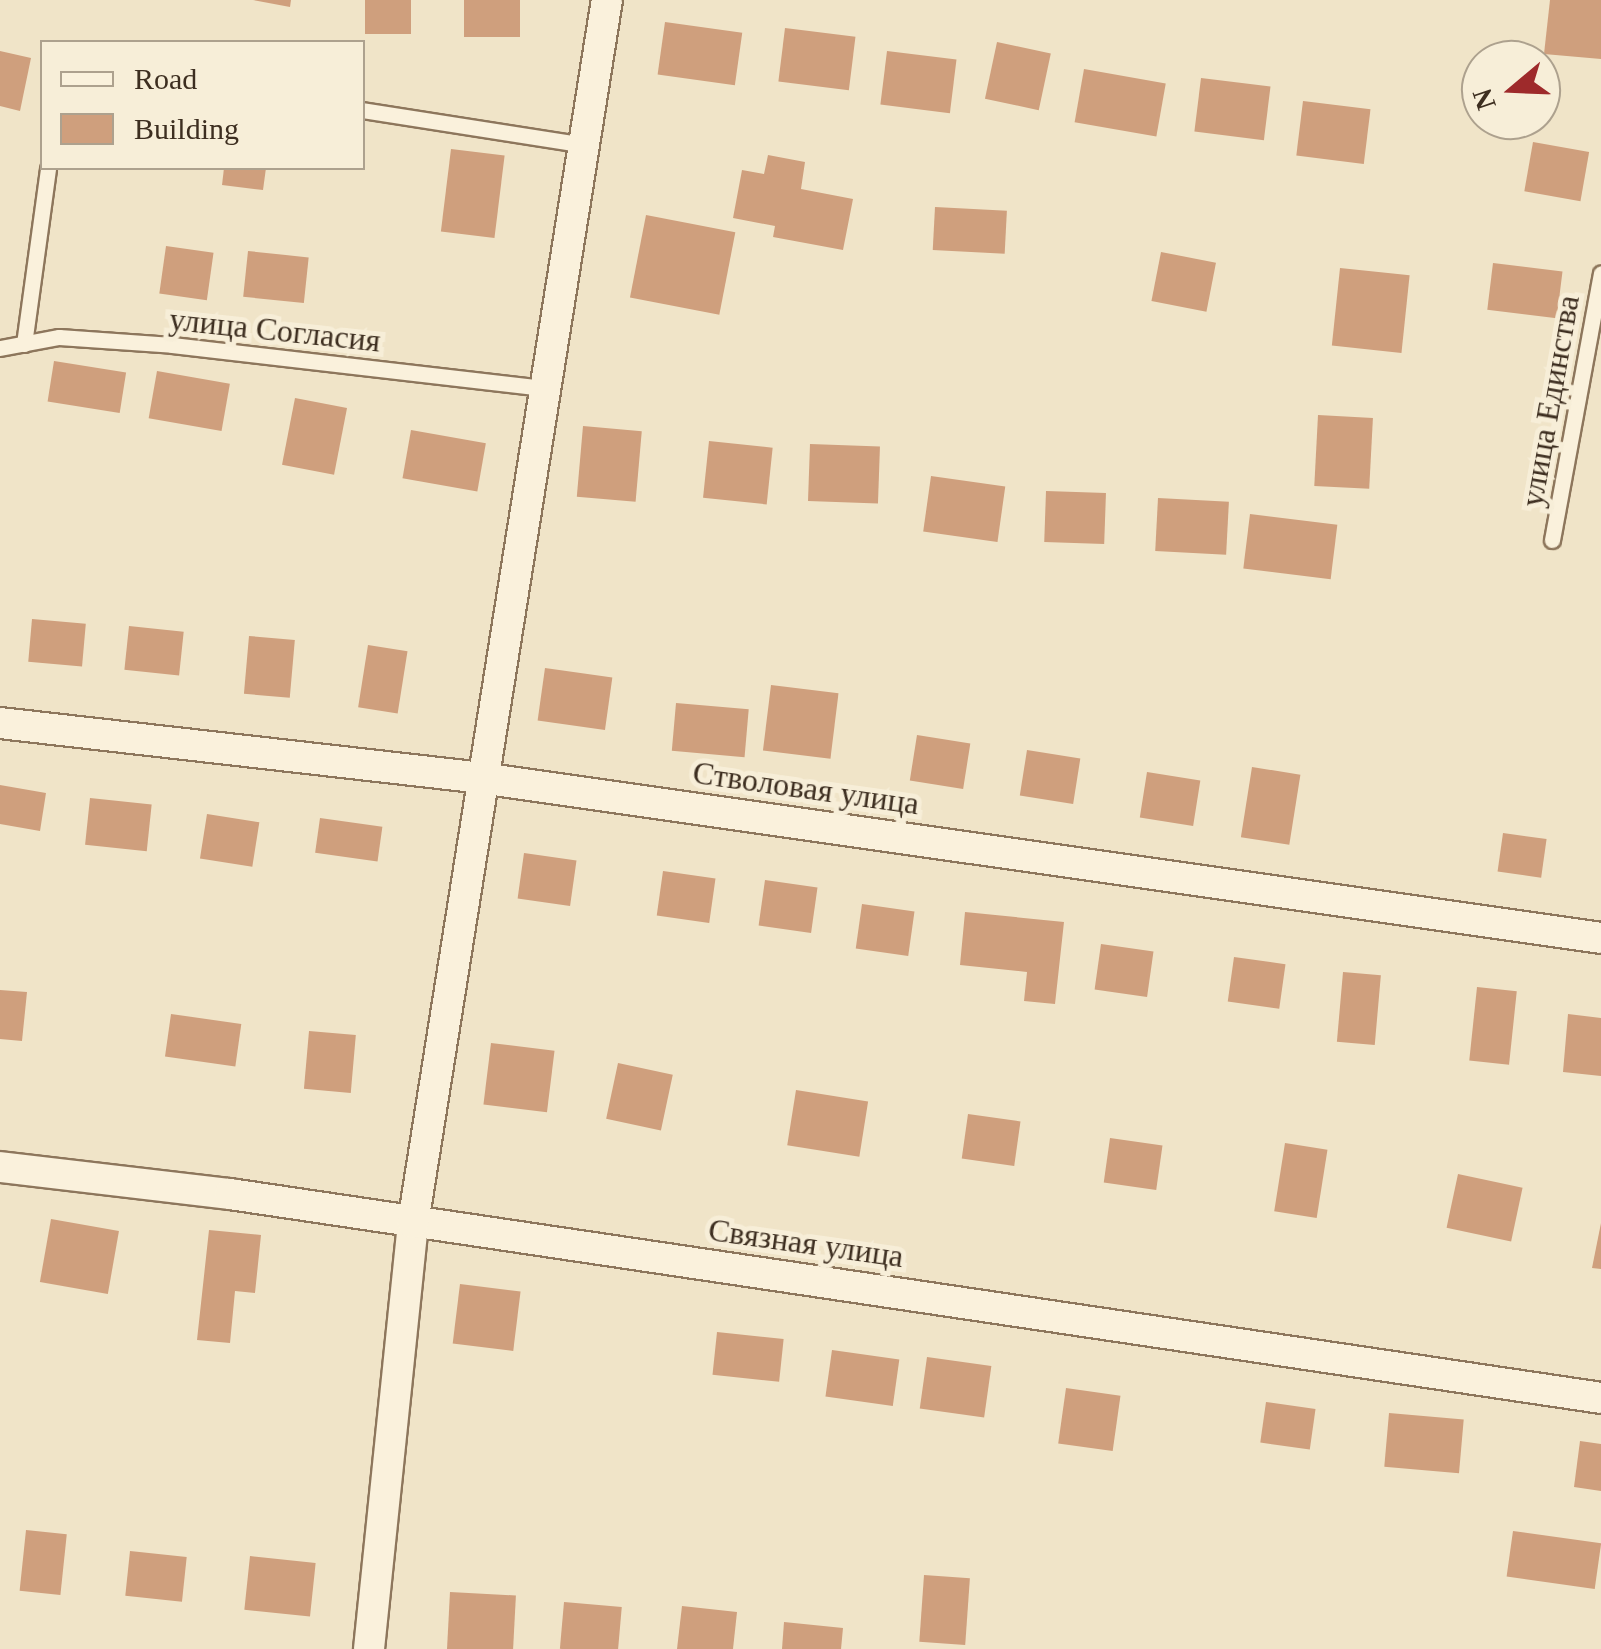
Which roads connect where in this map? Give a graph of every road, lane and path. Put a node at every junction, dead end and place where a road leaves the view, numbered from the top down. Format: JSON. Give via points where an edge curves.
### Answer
{"nodes":[{"id":1,"x":606,"y":0,"type":"edge"},
{"id":2,"x":365,"y":110,"type":"edge"},
{"id":3,"x":580,"y":144,"type":"junction"},
{"id":4,"x":48,"y":170,"type":"edge"},
{"id":5,"x":1601,"y":273,"type":"edge"},
{"id":6,"x":24,"y":344,"type":"junction"},
{"id":7,"x":0,"y":348,"type":"edge"},
{"id":8,"x":544,"y":388,"type":"junction"},
{"id":9,"x":1552,"y":540,"type":"dead end"},
{"id":10,"x":0,"y":723,"type":"edge"},
{"id":11,"x":480,"y":778,"type":"junction"},
{"id":12,"x":1601,"y":938,"type":"edge"},
{"id":13,"x":0,"y":1168,"type":"edge"},
{"id":14,"x":413,"y":1224,"type":"junction"},
{"id":15,"x":1601,"y":1398,"type":"edge"},
{"id":16,"x":370,"y":1649,"type":"edge"}],
"edges":[{"from":1,"to":3,"type":"street"},
{"from":2,"to":3,"type":"lane"},
{"from":3,"to":8,"type":"street"},
{"from":4,"to":6,"type":"lane"},
{"from":5,"to":9,"type":"lane","name":"улица Единства"},
{"from":6,"to":7,"type":"lane","name":"улица Согласия"},
{"from":6,"to":8,"type":"lane","name":"улица Согласия","via":[[59,337],[172,345]]},
{"from":8,"to":11,"type":"street"},
{"from":10,"to":11,"type":"street","name":"Стволовая улица"},
{"from":11,"to":12,"type":"street","name":"Стволовая улица"},
{"from":11,"to":14,"type":"street"},
{"from":13,"to":14,"type":"street","name":"Связная улица"},
{"from":14,"to":15,"type":"street","name":"Связная улица"},
{"from":14,"to":16,"type":"street"}]}
